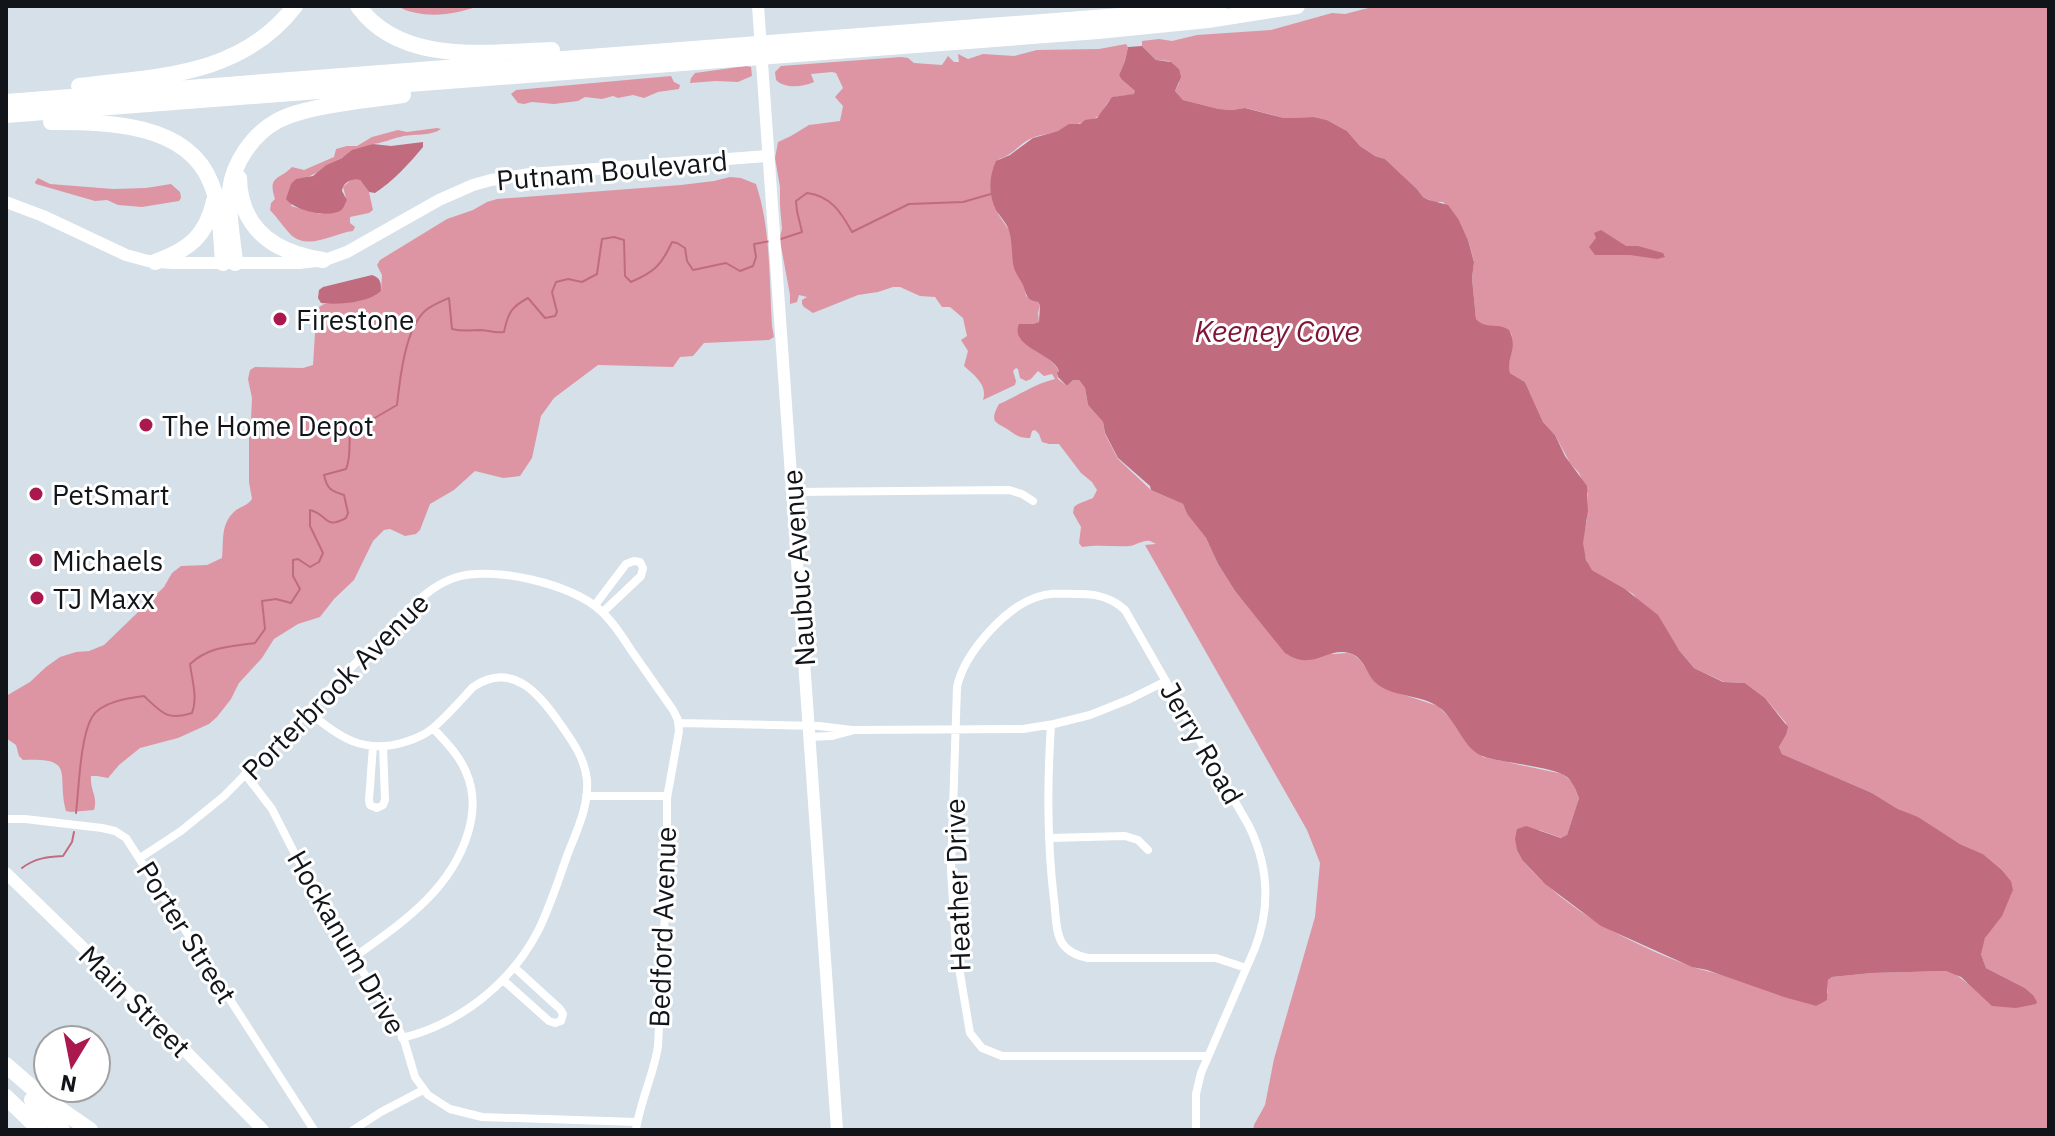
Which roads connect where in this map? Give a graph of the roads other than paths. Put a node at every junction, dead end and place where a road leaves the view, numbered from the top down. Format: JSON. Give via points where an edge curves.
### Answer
{"nodes":[{"id":1,"x":295,"y":6,"type":"edge"},
{"id":2,"x":358,"y":6,"type":"edge"},
{"id":3,"x":758,"y":6,"type":"edge"},
{"id":4,"x":1219,"y":6,"type":"edge"},
{"id":5,"x":1297,"y":6,"type":"edge"},
{"id":6,"x":784,"y":49,"type":"junction"},
{"id":7,"x":741,"y":52,"type":"junction"},
{"id":8,"x":642,"y":53,"type":"junction"},
{"id":9,"x":494,"y":78,"type":"junction"},
{"id":10,"x":6,"y":101,"type":"edge"},
{"id":11,"x":6,"y":117,"type":"edge"},
{"id":12,"x":768,"y":156,"type":"junction"},
{"id":13,"x":240,"y":161,"type":"junction"},
{"id":14,"x":215,"y":196,"type":"junction"},
{"id":15,"x":6,"y":202,"type":"edge"},
{"id":16,"x":323,"y":260,"type":"junction"},
{"id":17,"x":155,"y":262,"type":"junction"},
{"id":18,"x":229,"y":263,"type":"junction"},
{"id":19,"x":793,"y":492,"type":"junction"},
{"id":20,"x":1033,"y":501,"type":"dead end"},
{"id":21,"x":595,"y":605,"type":"junction"},
{"id":22,"x":603,"y":612,"type":"junction"},
{"id":23,"x":1166,"y":681,"type":"junction"},
{"id":24,"x":308,"y":711,"type":"junction"},
{"id":25,"x":678,"y":723,"type":"junction"},
{"id":26,"x":1051,"y":725,"type":"junction"},
{"id":27,"x":433,"y":728,"type":"junction"},
{"id":28,"x":955,"y":730,"type":"junction"},
{"id":29,"x":809,"y":731,"type":"junction"},
{"id":30,"x":378,"y":746,"type":"junction"},
{"id":31,"x":245,"y":774,"type":"junction"},
{"id":32,"x":586,"y":796,"type":"junction"},
{"id":33,"x":667,"y":796,"type":"junction"},
{"id":34,"x":6,"y":819,"type":"edge"},
{"id":35,"x":1049,"y":838,"type":"junction"},
{"id":36,"x":1148,"y":850,"type":"dead end"},
{"id":37,"x":140,"y":858,"type":"junction"},
{"id":38,"x":6,"y":873,"type":"edge"},
{"id":39,"x":353,"y":958,"type":"junction"},
{"id":40,"x":514,"y":967,"type":"junction"},
{"id":41,"x":1246,"y":968,"type":"junction"},
{"id":42,"x":503,"y":980,"type":"junction"},
{"id":43,"x":402,"y":1038,"type":"junction"},
{"id":44,"x":1208,"y":1056,"type":"junction"},
{"id":45,"x":6,"y":1065,"type":"edge"},
{"id":46,"x":6,"y":1075,"type":"edge"},
{"id":47,"x":423,"y":1090,"type":"junction"},
{"id":48,"x":6,"y":1097,"type":"edge"},
{"id":49,"x":637,"y":1126,"type":"edge"},
{"id":50,"x":40,"y":1130,"type":"edge"},
{"id":51,"x":62,"y":1130,"type":"edge"},
{"id":52,"x":90,"y":1130,"type":"edge"},
{"id":53,"x":263,"y":1130,"type":"edge"},
{"id":54,"x":314,"y":1130,"type":"edge"},
{"id":55,"x":353,"y":1130,"type":"edge"},
{"id":56,"x":837,"y":1130,"type":"edge"},
{"id":57,"x":1196,"y":1130,"type":"edge"}],
"edges":[{"from":1,"to":10,"type":"highway","via":[[256,44],[208,66],[31,92]]},
{"from":2,"to":8,"type":"highway","via":[[391,35],[437,50]]},
{"from":3,"to":12,"type":"main road","name":"Naubuc Avenue"},
{"from":4,"to":6,"type":"highway"},
{"from":5,"to":6,"type":"highway","via":[[1132,28]]},
{"from":6,"to":7,"type":"highway"},
{"from":7,"to":8,"type":"highway"},
{"from":7,"to":9,"type":"highway"},
{"from":8,"to":10,"type":"highway"},
{"from":9,"to":11,"type":"highway"},
{"from":9,"to":13,"type":"highway","via":[[286,116],[261,132]]},
{"from":11,"to":14,"type":"highway","via":[[22,122],[114,123],[149,131],[193,156]]},
{"from":12,"to":16,"type":"main road","name":"Putnam Boulevard","via":[[491,180],[456,192]]},
{"from":12,"to":19,"type":"main road","name":"Naubuc Avenue"},
{"from":13,"to":16,"type":"highway","via":[[240,194],[260,233],[285,250]]},
{"from":13,"to":18,"type":"highway","via":[[230,196]]},
{"from":14,"to":17,"type":"highway","via":[[199,236]]},
{"from":14,"to":18,"type":"highway"},
{"from":15,"to":17,"type":"main road","name":"Putnam Boulevard","via":[[126,255]]},
{"from":16,"to":18,"type":"main road","name":"Putnam Boulevard"},
{"from":17,"to":18,"type":"main road","name":"Putnam Boulevard"},
{"from":19,"to":20,"type":"street","via":[[1009,490]]},
{"from":19,"to":29,"type":"main road","name":"Naubuc Avenue"},
{"from":21,"to":22,"type":"street","name":"Porterbrook Avenue"},
{"from":21,"to":22,"type":"street","via":[[626,564],[640,562],[641,576]]},
{"from":21,"to":24,"type":"street","name":"Porterbrook Avenue","via":[[564,589],[505,575],[449,580],[420,599]]},
{"from":22,"to":25,"type":"street","name":"Porterbrook Avenue"},
{"from":23,"to":26,"type":"street","via":[[1109,708]]},
{"from":23,"to":28,"type":"street","name":"Jerry Road","via":[[1129,614],[1116,603],[1095,595],[1044,595],[1010,612],[969,656],[956,690]]},
{"from":23,"to":41,"type":"street","name":"Jerry Road","via":[[1249,826],[1261,857],[1265,909]]},
{"from":24,"to":30,"type":"street","via":[[340,736]]},
{"from":24,"to":31,"type":"street","name":"Porterbrook Avenue"},
{"from":25,"to":29,"type":"street"},
{"from":25,"to":33,"type":"street","name":"Bedford Avenue"},
{"from":26,"to":28,"type":"street"},
{"from":26,"to":35,"type":"street"},
{"from":27,"to":30,"type":"street","via":[[413,739]]},
{"from":27,"to":32,"type":"street","via":[[480,682],[499,677],[519,682],[544,700],[576,748],[587,777]]},
{"from":27,"to":39,"type":"street","via":[[455,752],[470,784],[473,807],[467,837],[430,898]]},
{"from":28,"to":29,"type":"street","via":[[852,730],[832,736]]},
{"from":28,"to":44,"type":"street","name":"Heather Drive","via":[[953,923],[974,1040],[1003,1056]]},
{"from":29,"to":56,"type":"main road","name":"Naubuc Avenue"},
{"from":30,"to":30,"type":"street","via":[[385,802],[380,808],[369,800]]},
{"from":31,"to":37,"type":"street","name":"Porterbrook Avenue","via":[[199,818]]},
{"from":31,"to":39,"type":"street","name":"Hockanum Drive","via":[[275,812],[318,901]]},
{"from":32,"to":33,"type":"street"},
{"from":32,"to":40,"type":"street","via":[[543,920]]},
{"from":33,"to":49,"type":"street","name":"Bedford Avenue","via":[[659,1038]]},
{"from":34,"to":37,"type":"street","name":"Porter Street","via":[[108,829],[123,836]]},
{"from":35,"to":36,"type":"street","via":[[1125,836]]},
{"from":35,"to":41,"type":"street","via":[[1058,931],[1071,952],[1088,958],[1217,958]]},
{"from":37,"to":54,"type":"street","name":"Porter Street"},
{"from":38,"to":53,"type":"main road","name":"Main Street"},
{"from":39,"to":43,"type":"street","name":"Hockanum Drive"},
{"from":40,"to":42,"type":"street"},
{"from":40,"to":42,"type":"street","via":[[560,1009],[561,1021],[549,1021]]},
{"from":41,"to":44,"type":"street","name":"Jerry Road"},
{"from":42,"to":43,"type":"street","via":[[455,1017]]},
{"from":43,"to":47,"type":"street","name":"Hockanum Drive"},
{"from":44,"to":57,"type":"street","name":"Jerry Road","via":[[1197,1092]]},
{"from":45,"to":52,"type":"highway"},
{"from":46,"to":51,"type":"highway"},
{"from":47,"to":49,"type":"street","via":[[450,1109],[482,1117]]},
{"from":47,"to":55,"type":"street"},
{"from":48,"to":50,"type":"highway"}]}
